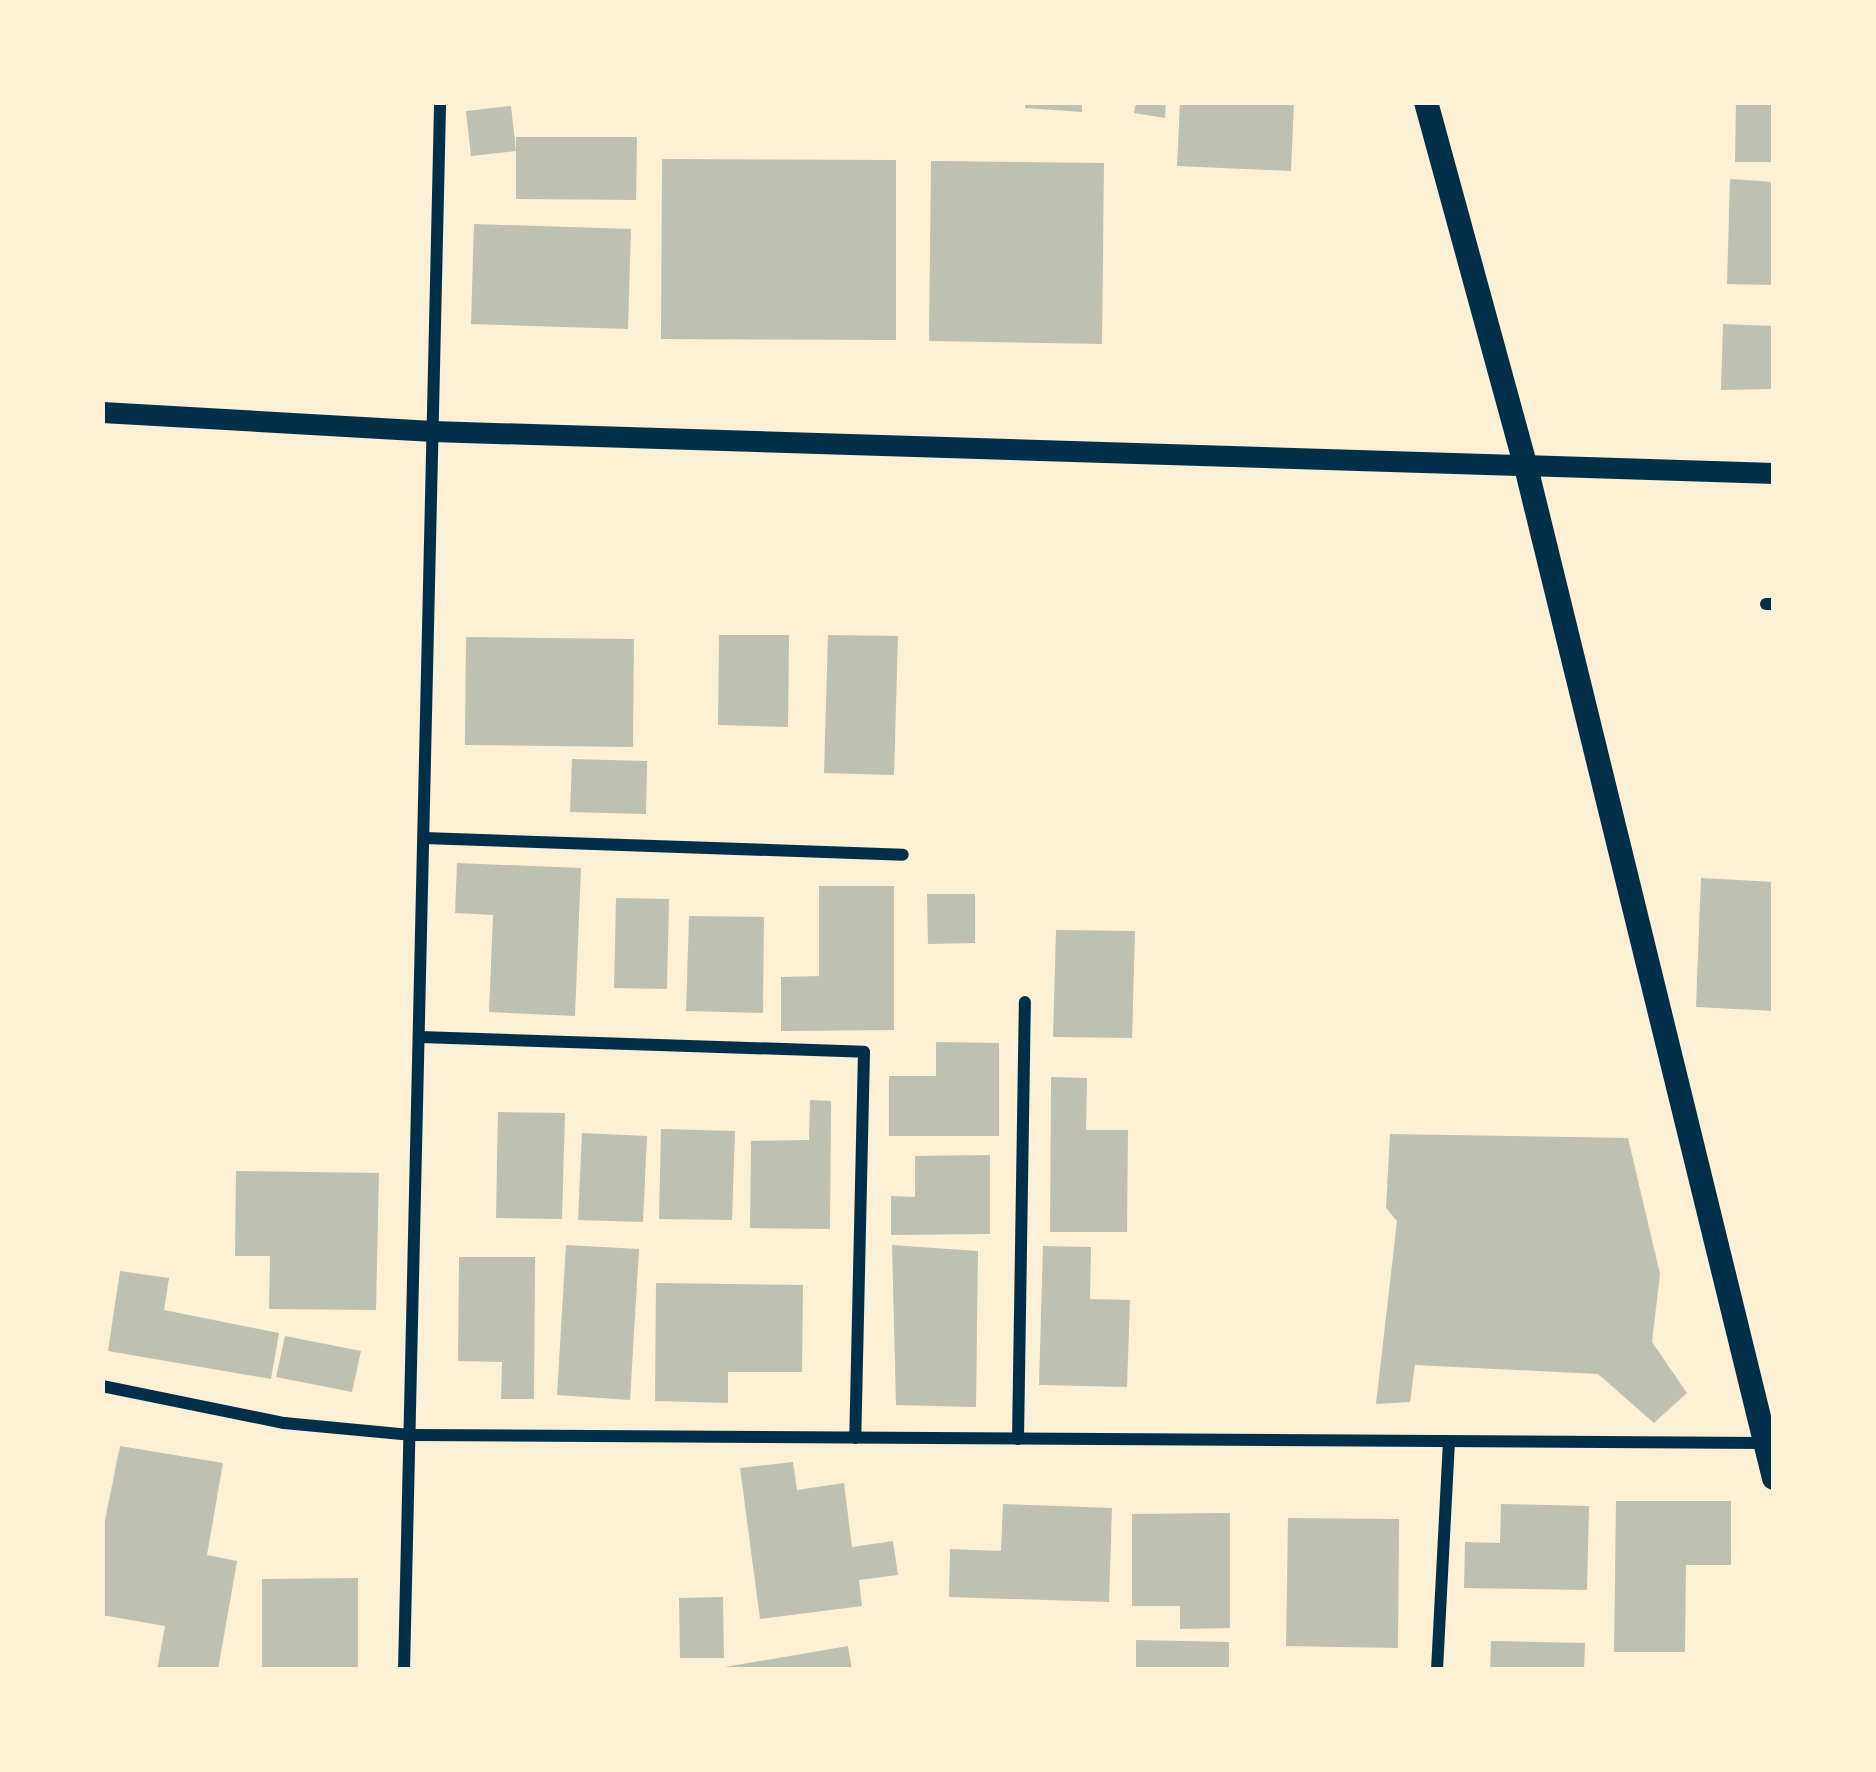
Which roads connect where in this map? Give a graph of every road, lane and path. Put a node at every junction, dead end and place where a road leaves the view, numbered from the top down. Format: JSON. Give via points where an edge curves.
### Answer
{"nodes":[{"id":1,"x":440,"y":102,"type":"edge"},
{"id":2,"x":1426,"y":102,"type":"edge"},
{"id":3,"x":102,"y":412,"type":"edge"},
{"id":4,"x":432,"y":431,"type":"junction"},
{"id":5,"x":1526,"y":467,"type":"junction"},
{"id":6,"x":1774,"y":473,"type":"edge"},
{"id":7,"x":424,"y":838,"type":"junction"},
{"id":8,"x":903,"y":855,"type":"dead end"},
{"id":9,"x":1025,"y":1001,"type":"dead end"},
{"id":10,"x":420,"y":1037,"type":"junction"},
{"id":11,"x":102,"y":1386,"type":"edge"},
{"id":12,"x":412,"y":1435,"type":"junction"},
{"id":13,"x":855,"y":1438,"type":"junction"},
{"id":14,"x":1018,"y":1439,"type":"junction"},
{"id":15,"x":1449,"y":1442,"type":"junction"},
{"id":16,"x":1768,"y":1444,"type":"edge"},
{"id":17,"x":1774,"y":1478,"type":"edge"},
{"id":18,"x":404,"y":1670,"type":"edge"},
{"id":19,"x":1438,"y":1670,"type":"edge"}],
"edges":[{"from":1,"to":4,"type":"street"},
{"from":2,"to":5,"type":"main road"},
{"from":3,"to":4,"type":"street"},
{"from":4,"to":5,"type":"street"},
{"from":4,"to":7,"type":"street"},
{"from":5,"to":6,"type":"street"},
{"from":5,"to":16,"type":"main road"},
{"from":7,"to":8,"type":"street"},
{"from":7,"to":10,"type":"street"},
{"from":9,"to":14,"type":"street"},
{"from":10,"to":12,"type":"street"},
{"from":10,"to":13,"type":"street","via":[[864,1052]]},
{"from":11,"to":12,"type":"street","via":[[284,1423]]},
{"from":12,"to":13,"type":"street"},
{"from":12,"to":18,"type":"street"},
{"from":13,"to":14,"type":"street"},
{"from":14,"to":15,"type":"street"},
{"from":15,"to":16,"type":"street"},
{"from":15,"to":19,"type":"street"},
{"from":16,"to":17,"type":"main road"}]}
